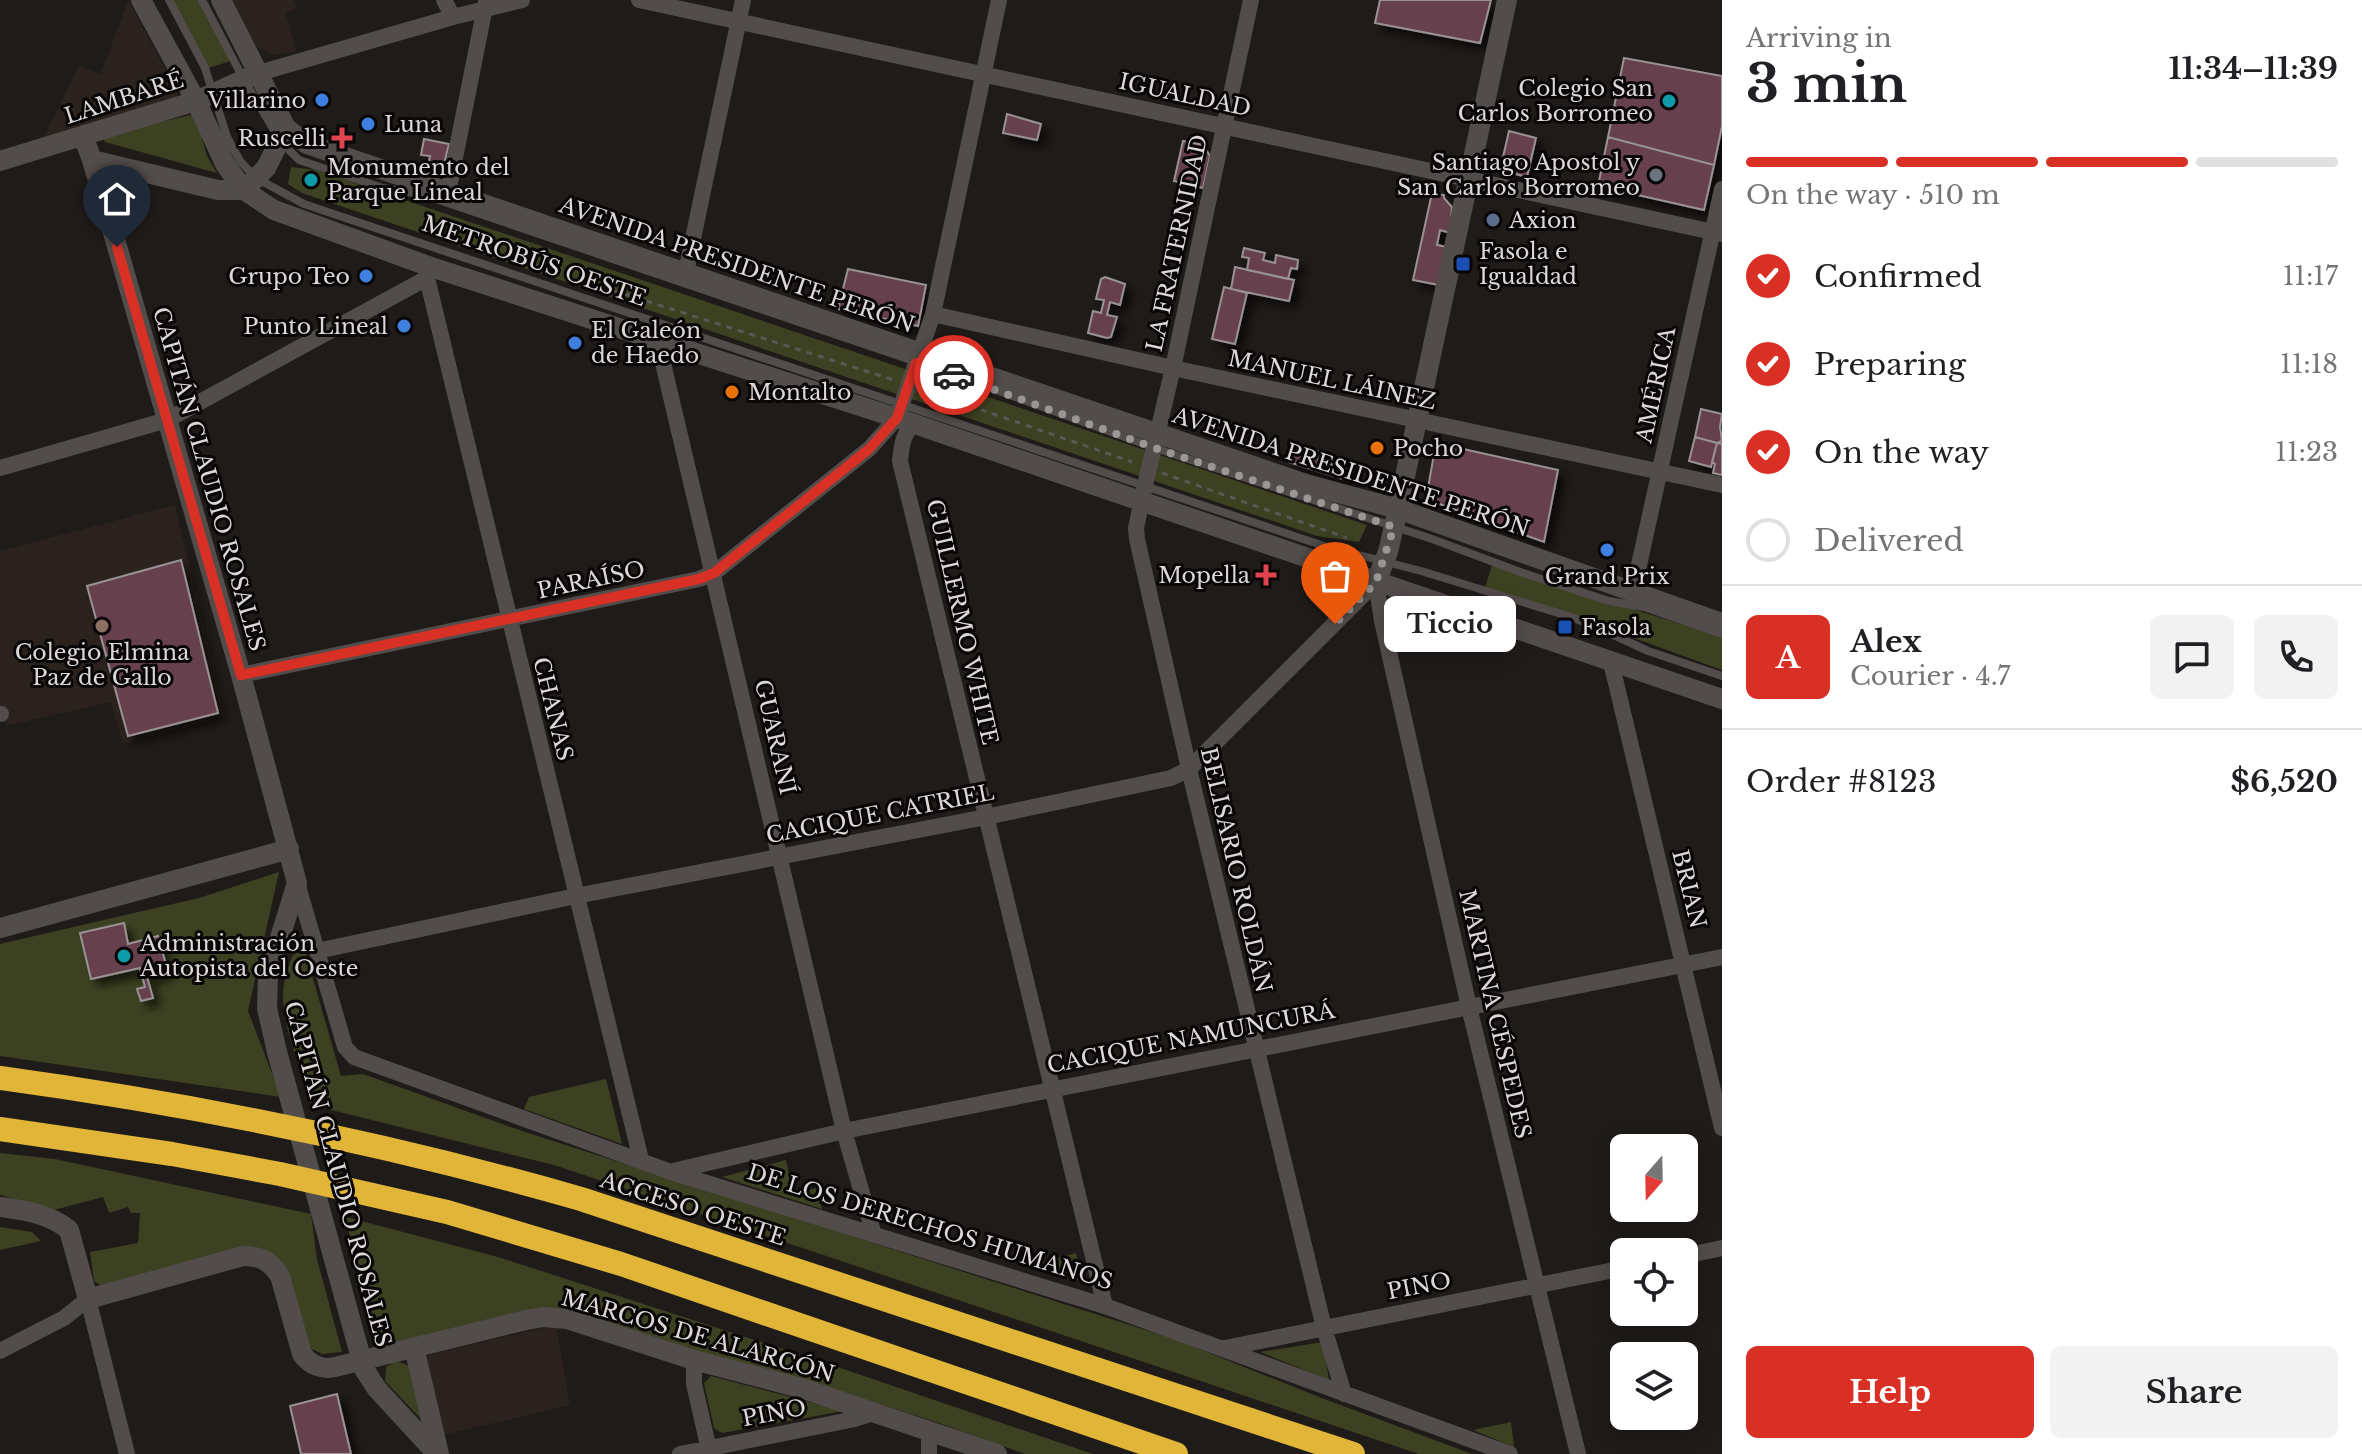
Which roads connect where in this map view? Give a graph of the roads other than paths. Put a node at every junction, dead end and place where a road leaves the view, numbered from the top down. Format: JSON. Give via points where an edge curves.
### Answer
{"nodes":[{"id":1,"x":141,"y":0,"type":"edge"},
{"id":2,"x":169,"y":0,"type":"edge"},
{"id":3,"x":202,"y":0,"type":"edge"},
{"id":4,"x":221,"y":0,"type":"edge"},
{"id":5,"x":444,"y":0,"type":"edge"},
{"id":6,"x":522,"y":0,"type":"edge"},
{"id":7,"x":639,"y":0,"type":"edge"},
{"id":8,"x":743,"y":0,"type":"edge"},
{"id":9,"x":999,"y":0,"type":"edge"},
{"id":10,"x":1251,"y":0,"type":"edge"},
{"id":11,"x":1507,"y":0,"type":"edge"},
{"id":12,"x":486,"y":5,"type":"edge"},
{"id":13,"x":453,"y":17,"type":"junction"},
{"id":14,"x":738,"y":20,"type":"junction"},
{"id":15,"x":984,"y":74,"type":"junction"},
{"id":16,"x":251,"y":77,"type":"junction"},
{"id":17,"x":204,"y":97,"type":"junction"},
{"id":18,"x":1225,"y":126,"type":"junction"},
{"id":19,"x":283,"y":135,"type":"junction"},
{"id":20,"x":83,"y":136,"type":"junction"},
{"id":21,"x":92,"y":160,"type":"junction"},
{"id":22,"x":0,"y":161,"type":"edge"},
{"id":23,"x":1470,"y":179,"type":"junction"},
{"id":24,"x":250,"y":184,"type":"junction"},
{"id":25,"x":1722,"y":189,"type":"edge"},
{"id":26,"x":448,"y":193,"type":"junction"},
{"id":27,"x":1717,"y":233,"type":"edge"},
{"id":28,"x":429,"y":272,"type":"junction"},
{"id":29,"x":686,"y":272,"type":"junction"},
{"id":30,"x":933,"y":314,"type":"junction"},
{"id":31,"x":658,"y":342,"type":"junction"},
{"id":32,"x":918,"y":358,"type":"junction"},
{"id":33,"x":1173,"y":368,"type":"junction"},
{"id":34,"x":905,"y":415,"type":"junction"},
{"id":35,"x":167,"y":420,"type":"junction"},
{"id":36,"x":1417,"y":421,"type":"junction"},
{"id":37,"x":1156,"y":441,"type":"junction"},
{"id":38,"x":869,"y":449,"type":"junction"},
{"id":39,"x":900,"y":461,"type":"junction"},
{"id":40,"x":0,"y":468,"type":"edge"},
{"id":41,"x":1660,"y":472,"type":"junction"},
{"id":42,"x":1722,"y":485,"type":"edge"},
{"id":43,"x":1143,"y":494,"type":"junction"},
{"id":44,"x":1396,"y":518,"type":"junction"},
{"id":45,"x":1385,"y":561,"type":"junction"},
{"id":46,"x":714,"y":573,"type":"junction"},
{"id":47,"x":1376,"y":582,"type":"junction"},
{"id":48,"x":1633,"y":592,"type":"junction"},
{"id":49,"x":509,"y":621,"type":"junction"},
{"id":50,"x":1722,"y":623,"type":"edge"},
{"id":51,"x":1722,"y":634,"type":"edge"},
{"id":52,"x":1611,"y":662,"type":"junction"},
{"id":53,"x":241,"y":675,"type":"junction"},
{"id":54,"x":1722,"y":676,"type":"edge"},
{"id":55,"x":1722,"y":699,"type":"edge"},
{"id":56,"x":1189,"y":769,"type":"junction"},
{"id":57,"x":986,"y":817,"type":"junction"},
{"id":58,"x":289,"y":849,"type":"junction"},
{"id":59,"x":780,"y":854,"type":"junction"},
{"id":60,"x":297,"y":883,"type":"junction"},
{"id":61,"x":576,"y":896,"type":"junction"},
{"id":62,"x":0,"y":928,"type":"edge"},
{"id":63,"x":317,"y":951,"type":"junction"},
{"id":64,"x":1722,"y":957,"type":"edge"},
{"id":65,"x":1684,"y":965,"type":"junction"},
{"id":66,"x":1469,"y":1007,"type":"junction"},
{"id":67,"x":343,"y":1041,"type":"joint"},
{"id":68,"x":1257,"y":1051,"type":"junction"},
{"id":69,"x":0,"y":1078,"type":"edge"},
{"id":70,"x":1053,"y":1090,"type":"junction"},
{"id":71,"x":1722,"y":1128,"type":"edge"},
{"id":72,"x":0,"y":1129,"type":"edge"},
{"id":73,"x":844,"y":1131,"type":"junction"},
{"id":74,"x":641,"y":1160,"type":"junction"},
{"id":75,"x":671,"y":1172,"type":"junction"},
{"id":76,"x":0,"y":1207,"type":"edge"},
{"id":77,"x":874,"y":1235,"type":"junction"},
{"id":78,"x":1722,"y":1248,"type":"edge"},
{"id":79,"x":1698,"y":1253,"type":"edge"},
{"id":80,"x":1610,"y":1271,"type":"edge"},
{"id":81,"x":1537,"y":1285,"type":"junction"},
{"id":82,"x":88,"y":1299,"type":"junction"},
{"id":83,"x":1105,"y":1306,"type":"junction"},
{"id":84,"x":1324,"y":1328,"type":"junction"},
{"id":85,"x":414,"y":1347,"type":"junction"},
{"id":86,"x":1223,"y":1348,"type":"junction"},
{"id":87,"x":0,"y":1351,"type":"edge"},
{"id":88,"x":694,"y":1360,"type":"junction"},
{"id":89,"x":361,"y":1361,"type":"junction"},
{"id":90,"x":1344,"y":1394,"type":"junction"},
{"id":91,"x":876,"y":1412,"type":"junction"},
{"id":92,"x":929,"y":1430,"type":"junction"},
{"id":93,"x":710,"y":1451,"type":"edge"},
{"id":94,"x":127,"y":1454,"type":"edge"},
{"id":95,"x":438,"y":1454,"type":"edge"},
{"id":96,"x":680,"y":1454,"type":"edge"},
{"id":97,"x":929,"y":1454,"type":"edge"},
{"id":98,"x":997,"y":1454,"type":"edge"},
{"id":99,"x":1176,"y":1454,"type":"edge"},
{"id":100,"x":1353,"y":1454,"type":"edge"},
{"id":101,"x":1510,"y":1454,"type":"edge"},
{"id":102,"x":1578,"y":1454,"type":"edge"}],
"edges":[{"from":1,"to":17,"type":"street"},
{"from":2,"to":17,"type":"lane","via":[[205,68]]},
{"from":3,"to":16,"type":"lane"},
{"from":4,"to":16,"type":"street"},
{"from":5,"to":13,"type":"street"},
{"from":6,"to":12,"type":"street"},
{"from":7,"to":14,"type":"street","name":"IGUALDAD"},
{"from":8,"to":14,"type":"street"},
{"from":9,"to":15,"type":"street"},
{"from":10,"to":18,"type":"street","name":"LA FRATERNIDAD"},
{"from":11,"to":23,"type":"street"},
{"from":12,"to":13,"type":"street"},
{"from":12,"to":26,"type":"street"},
{"from":13,"to":16,"type":"street"},
{"from":14,"to":15,"type":"street","name":"IGUALDAD"},
{"from":14,"to":29,"type":"street"},
{"from":15,"to":18,"type":"street","name":"IGUALDAD"},
{"from":15,"to":30,"type":"street"},
{"from":16,"to":17,"type":"street","name":"LAMBARÉ"},
{"from":16,"to":19,"type":"street"},
{"from":17,"to":20,"type":"street","name":"LAMBARÉ"},
{"from":17,"to":24,"type":"street","via":[[225,164]]},
{"from":18,"to":23,"type":"street","name":"IGUALDAD"},
{"from":18,"to":33,"type":"street","name":"LA FRATERNIDAD"},
{"from":19,"to":24,"type":"street","via":[[266,168]]},
{"from":19,"to":26,"type":"street","name":"AVENIDA PRESIDENTE PERÓN"},
{"from":19,"to":32,"type":"lane","name":"METROBÚS OESTE","via":[[299,160],[383,188],[424,195]]},
{"from":20,"to":21,"type":"street","name":"CAPITÁN CLAUDIO ROSALES"},
{"from":20,"to":22,"type":"street","name":"LAMBARÉ"},
{"from":21,"to":24,"type":"street","via":[[218,190]]},
{"from":21,"to":35,"type":"street","name":"CAPITÁN CLAUDIO ROSALES"},
{"from":23,"to":27,"type":"street","name":"IGUALDAD"},
{"from":23,"to":36,"type":"street"},
{"from":24,"to":28,"type":"street","via":[[274,210]]},
{"from":24,"to":34,"type":"lane","name":"METROBÚS OESTE"},
{"from":25,"to":27,"type":"street","name":"AMÉRICA"},
{"from":26,"to":29,"type":"street","name":"AVENIDA PRESIDENTE PERÓN"},
{"from":27,"to":41,"type":"street","name":"AMÉRICA"},
{"from":28,"to":31,"type":"street"},
{"from":28,"to":35,"type":"street"},
{"from":28,"to":49,"type":"street","name":"CHANAS"},
{"from":29,"to":32,"type":"street","name":"AVENIDA PRESIDENTE PERÓN"},
{"from":30,"to":32,"type":"street"},
{"from":30,"to":33,"type":"street","name":"MANUEL LÁINEZ"},
{"from":31,"to":34,"type":"street"},
{"from":31,"to":46,"type":"street","name":"GUARANÍ"},
{"from":32,"to":34,"type":"street"},
{"from":32,"to":37,"type":"street","name":"AVENIDA PRESIDENTE PERÓN"},
{"from":33,"to":36,"type":"street","name":"MANUEL LÁINEZ"},
{"from":33,"to":37,"type":"street","name":"LA FRATERNIDAD"},
{"from":34,"to":38,"type":"street","name":"PARAÍSO"},
{"from":34,"to":39,"type":"street"},
{"from":34,"to":43,"type":"street"},
{"from":35,"to":40,"type":"street"},
{"from":35,"to":53,"type":"street","name":"CAPITÁN CLAUDIO ROSALES"},
{"from":36,"to":41,"type":"street","name":"MANUEL LÁINEZ"},
{"from":36,"to":44,"type":"street"},
{"from":37,"to":43,"type":"street","name":"BELISARIO ROLDÁN"},
{"from":37,"to":44,"type":"street","name":"AVENIDA PRESIDENTE PERÓN","via":[[1309,485]]},
{"from":38,"to":39,"type":"street","via":[[894,454]]},
{"from":38,"to":46,"type":"street","name":"PARAÍSO"},
{"from":39,"to":57,"type":"street","name":"GUILLERMO WHITE"},
{"from":41,"to":42,"type":"street","name":"MANUEL LÁINEZ"},
{"from":41,"to":48,"type":"street","name":"AMÉRICA"},
{"from":43,"to":45,"type":"lane"},
{"from":43,"to":47,"type":"street"},
{"from":43,"to":56,"type":"street","name":"BELISARIO ROLDÁN","via":[[1137,539]]},
{"from":44,"to":45,"type":"street"},
{"from":44,"to":48,"type":"street","name":"AVENIDA PRESIDENTE PERÓN"},
{"from":44,"to":51,"type":"lane","via":[[1523,573]]},
{"from":45,"to":47,"type":"street"},
{"from":45,"to":54,"type":"lane","via":[[1590,624]]},
{"from":46,"to":49,"type":"street","name":"PARAÍSO"},
{"from":46,"to":59,"type":"street","name":"GUARANÍ"},
{"from":47,"to":52,"type":"street"},
{"from":47,"to":56,"type":"street","name":"CACIQUE CATRIEL"},
{"from":47,"to":66,"type":"street","name":"MARTINA CÉSPEDES"},
{"from":48,"to":50,"type":"street","name":"AVENIDA PRESIDENTE PERÓN"},
{"from":49,"to":53,"type":"street","name":"PARAÍSO"},
{"from":49,"to":61,"type":"street","name":"CHANAS"},
{"from":52,"to":55,"type":"street"},
{"from":52,"to":65,"type":"street","name":"BRIAN"},
{"from":53,"to":58,"type":"street","name":"CAPITÁN CLAUDIO ROSALES"},
{"from":56,"to":57,"type":"street","name":"CACIQUE CATRIEL","via":[[1171,778]]},
{"from":56,"to":68,"type":"street","name":"BELISARIO ROLDÁN"},
{"from":57,"to":59,"type":"street","name":"CACIQUE CATRIEL"},
{"from":57,"to":70,"type":"street","name":"GUILLERMO WHITE"},
{"from":58,"to":60,"type":"street","name":"CAPITÁN CLAUDIO ROSALES"},
{"from":58,"to":62,"type":"street"},
{"from":59,"to":61,"type":"street","name":"CACIQUE CATRIEL"},
{"from":59,"to":73,"type":"street","name":"GUARANÍ"},
{"from":60,"to":63,"type":"street","name":"CAPITÁN CLAUDIO ROSALES"},
{"from":60,"to":89,"type":"street","name":"CAPITÁN CLAUDIO ROSALES","via":[[271,964],[267,1008]]},
{"from":61,"to":63,"type":"street","name":"CACIQUE CATRIEL"},
{"from":61,"to":74,"type":"street","name":"CHANAS"},
{"from":63,"to":67,"type":"street","name":"CAPITÁN CLAUDIO ROSALES"},
{"from":64,"to":65,"type":"street","name":"CACIQUE NAMUNCURÁ"},
{"from":65,"to":66,"type":"street","name":"CACIQUE NAMUNCURÁ"},
{"from":65,"to":71,"type":"street","name":"BRIAN"},
{"from":66,"to":68,"type":"street","name":"CACIQUE NAMUNCURÁ"},
{"from":66,"to":81,"type":"street","name":"MARTINA CÉSPEDES"},
{"from":67,"to":74,"type":"street","name":"DE LOS DERECHOS HUMANOS","via":[[363,1062]]},
{"from":68,"to":70,"type":"street","name":"CACIQUE NAMUNCURÁ"},
{"from":68,"to":84,"type":"street","name":"BELISARIO ROLDÁN"},
{"from":69,"to":100,"type":"highway","name":"ACCESO OESTE","via":[[222,1113],[464,1166],[581,1199]]},
{"from":70,"to":73,"type":"street","name":"CACIQUE NAMUNCURÁ"},
{"from":70,"to":83,"type":"street","name":"GUILLERMO WHITE"},
{"from":72,"to":99,"type":"highway","via":[[280,1174],[447,1212],[621,1264]]},
{"from":73,"to":75,"type":"street","name":"CACIQUE NAMUNCURÁ"},
{"from":73,"to":77,"type":"street","name":"GUARANÍ"},
{"from":74,"to":75,"type":"street","name":"DE LOS DERECHOS HUMANOS"},
{"from":75,"to":77,"type":"street","name":"DE LOS DERECHOS HUMANOS"},
{"from":76,"to":82,"type":"street","via":[[41,1215],[69,1230]]},
{"from":77,"to":83,"type":"street","name":"DE LOS DERECHOS HUMANOS"},
{"from":78,"to":79,"type":"street"},
{"from":80,"to":81,"type":"street","name":"PINO"},
{"from":81,"to":84,"type":"street","name":"PINO"},
{"from":81,"to":102,"type":"street","name":"MARTINA CÉSPEDES"},
{"from":82,"to":87,"type":"street","via":[[64,1318]]},
{"from":82,"to":89,"type":"street","name":"MARCOS DE ALARCÓN","via":[[243,1256],[264,1259],[280,1276],[299,1347],[308,1361],[328,1368]]},
{"from":82,"to":94,"type":"street"},
{"from":83,"to":86,"type":"street","name":"DE LOS DERECHOS HUMANOS"},
{"from":84,"to":86,"type":"street","name":"PINO"},
{"from":84,"to":90,"type":"street","name":"BELISARIO ROLDÁN"},
{"from":85,"to":88,"type":"street","name":"MARCOS DE ALARCÓN","via":[[556,1317]]},
{"from":85,"to":89,"type":"street","name":"MARCOS DE ALARCÓN"},
{"from":85,"to":95,"type":"street","name":"CAPITÁN CLAUDIO ROSALES"},
{"from":86,"to":90,"type":"street","name":"DE LOS DERECHOS HUMANOS"},
{"from":88,"to":91,"type":"street","name":"MARCOS DE ALARCÓN"},
{"from":88,"to":93,"type":"street","via":[[694,1384]]},
{"from":89,"to":95,"type":"street","name":"CAPITÁN CLAUDIO ROSALES","via":[[377,1389]]},
{"from":90,"to":101,"type":"street","name":"DE LOS DERECHOS HUMANOS"},
{"from":91,"to":92,"type":"street","name":"MARCOS DE ALARCÓN"},
{"from":91,"to":93,"type":"street","name":"PINO"},
{"from":92,"to":97,"type":"street"},
{"from":92,"to":98,"type":"street","name":"MARCOS DE ALARCÓN"},
{"from":93,"to":96,"type":"street","name":"PINO"}]}
